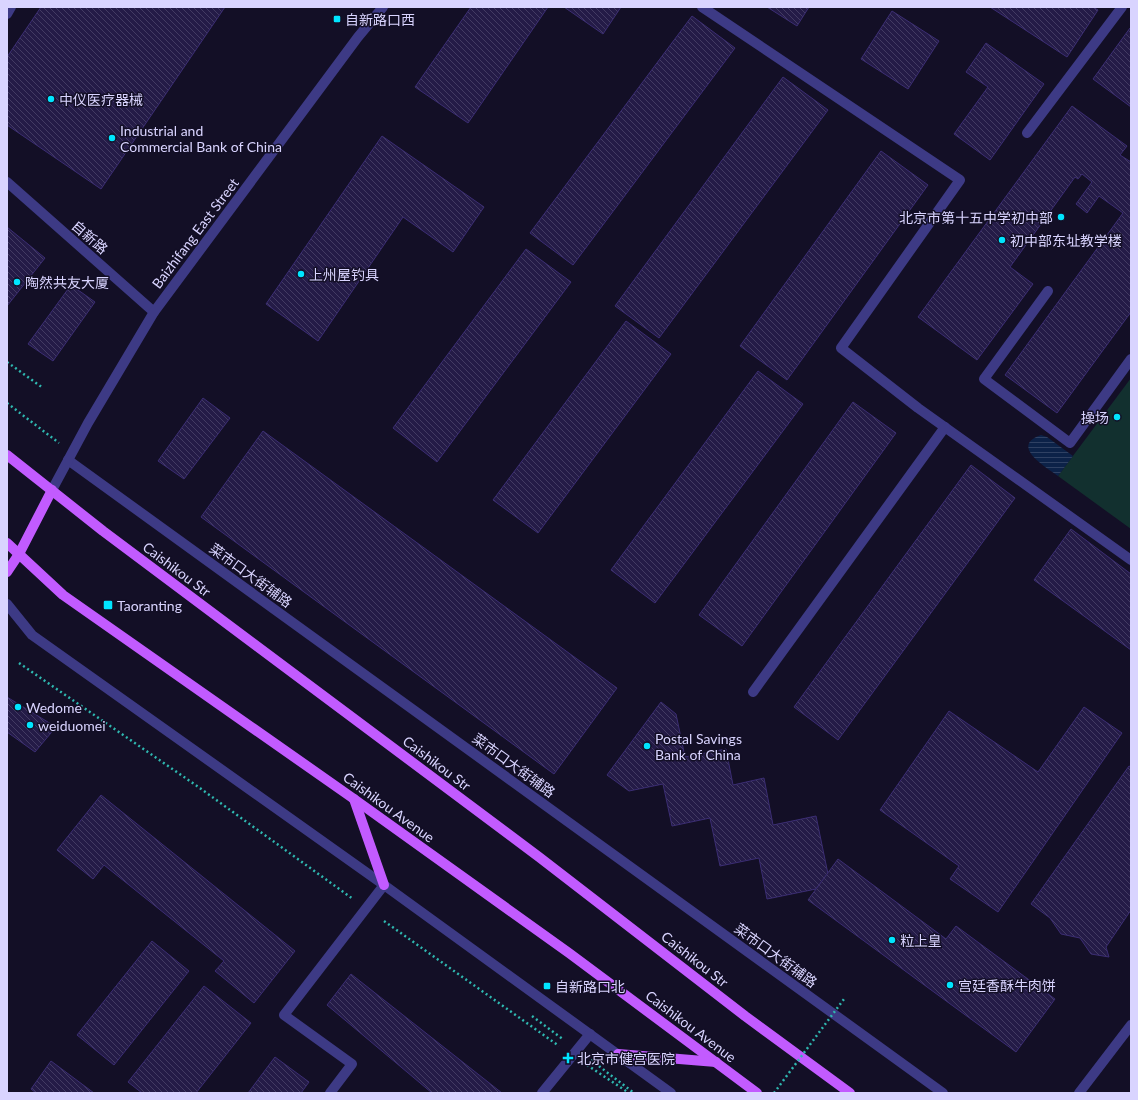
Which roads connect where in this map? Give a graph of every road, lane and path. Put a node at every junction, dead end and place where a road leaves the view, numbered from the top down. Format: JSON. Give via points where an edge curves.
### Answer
{"nodes":[{"id":1,"x":12,"y":7,"type":"edge"},
{"id":2,"x":702,"y":7,"type":"edge"},
{"id":3,"x":1122,"y":7,"type":"edge"},
{"id":4,"x":378,"y":9,"type":"edge"},
{"id":5,"x":7,"y":14,"type":"edge"},
{"id":6,"x":1027,"y":133,"type":"dead end"},
{"id":7,"x":7,"y":182,"type":"edge"},
{"id":8,"x":1048,"y":290,"type":"dead end"},
{"id":9,"x":154,"y":312,"type":"junction"},
{"id":10,"x":1131,"y":359,"type":"edge"},
{"id":11,"x":7,"y":362,"type":"edge"},
{"id":12,"x":43,"y":388,"type":"dead end"},
{"id":13,"x":7,"y":402,"type":"edge"},
{"id":14,"x":945,"y":427,"type":"junction"},
{"id":15,"x":7,"y":455,"type":"edge"},
{"id":16,"x":70,"y":456,"type":"junction"},
{"id":17,"x":52,"y":490,"type":"junction"},
{"id":18,"x":7,"y":543,"type":"edge"},
{"id":19,"x":19,"y":554,"type":"junction"},
{"id":20,"x":1131,"y":560,"type":"edge"},
{"id":21,"x":7,"y":572,"type":"edge"},
{"id":22,"x":7,"y":604,"type":"edge"},
{"id":23,"x":19,"y":663,"type":"dead end"},
{"id":24,"x":753,"y":692,"type":"dead end"},
{"id":25,"x":354,"y":799,"type":"junction"},
{"id":26,"x":384,"y":885,"type":"junction"},
{"id":27,"x":355,"y":901,"type":"dead end"},
{"id":28,"x":384,"y":921,"type":"dead end"},
{"id":29,"x":844,"y":999,"type":"dead end"},
{"id":30,"x":1131,"y":1026,"type":"edge"},
{"id":31,"x":590,"y":1034,"type":"junction"},
{"id":32,"x":618,"y":1054,"type":"junction"},
{"id":33,"x":572,"y":1055,"type":"junction"},
{"id":34,"x":716,"y":1062,"type":"junction"},
{"id":35,"x":330,"y":1093,"type":"edge"},
{"id":36,"x":542,"y":1093,"type":"edge"},
{"id":37,"x":630,"y":1093,"type":"edge"},
{"id":38,"x":671,"y":1093,"type":"edge"},
{"id":39,"x":757,"y":1093,"type":"edge"},
{"id":40,"x":774,"y":1093,"type":"edge"},
{"id":41,"x":850,"y":1093,"type":"edge"},
{"id":42,"x":943,"y":1093,"type":"edge"},
{"id":43,"x":1079,"y":1093,"type":"edge"}],
"edges":[{"from":1,"to":5,"type":"street"},
{"from":2,"to":14,"type":"street","via":[[960,180],[841,348]]},
{"from":3,"to":6,"type":"street"},
{"from":4,"to":9,"type":"street","name":"Baizhifang East Street"},
{"from":7,"to":9,"type":"street","name":"自新路"},
{"from":8,"to":10,"type":"street","via":[[984,379],[1070,443]]},
{"from":9,"to":16,"type":"street","name":"Baizhifang East Street"},
{"from":11,"to":12,"type":"path"},
{"from":13,"to":16,"type":"path"},
{"from":14,"to":20,"type":"street"},
{"from":14,"to":24,"type":"street"},
{"from":15,"to":17,"type":"main road","name":"Caishikou Str"},
{"from":16,"to":17,"type":"street","name":"Baizhifang East Street"},
{"from":16,"to":42,"type":"street","name":"菜市口大街辅路"},
{"from":17,"to":19,"type":"main road"},
{"from":17,"to":41,"type":"main road","name":"Caishikou Str"},
{"from":18,"to":19,"type":"main road","name":"Caishikou Avenue"},
{"from":19,"to":21,"type":"main road"},
{"from":19,"to":25,"type":"main road","name":"Caishikou Avenue","via":[[64,595]]},
{"from":22,"to":26,"type":"street","via":[[32,635]]},
{"from":23,"to":27,"type":"path","via":[[197,786]]},
{"from":25,"to":26,"type":"main road"},
{"from":25,"to":34,"type":"main road","name":"Caishikou Avenue"},
{"from":26,"to":31,"type":"street"},
{"from":26,"to":35,"type":"street","via":[[284,1015],[352,1064]]},
{"from":28,"to":33,"type":"path"},
{"from":29,"to":40,"type":"path","bridge":true},
{"from":30,"to":43,"type":"street"},
{"from":31,"to":32,"type":"street"},
{"from":31,"to":33,"type":"street"},
{"from":32,"to":34,"type":"main road"},
{"from":32,"to":38,"type":"street"},
{"from":33,"to":36,"type":"street"},
{"from":33,"to":37,"type":"path"},
{"from":34,"to":39,"type":"main road","name":"Caishikou Avenue"}]}
